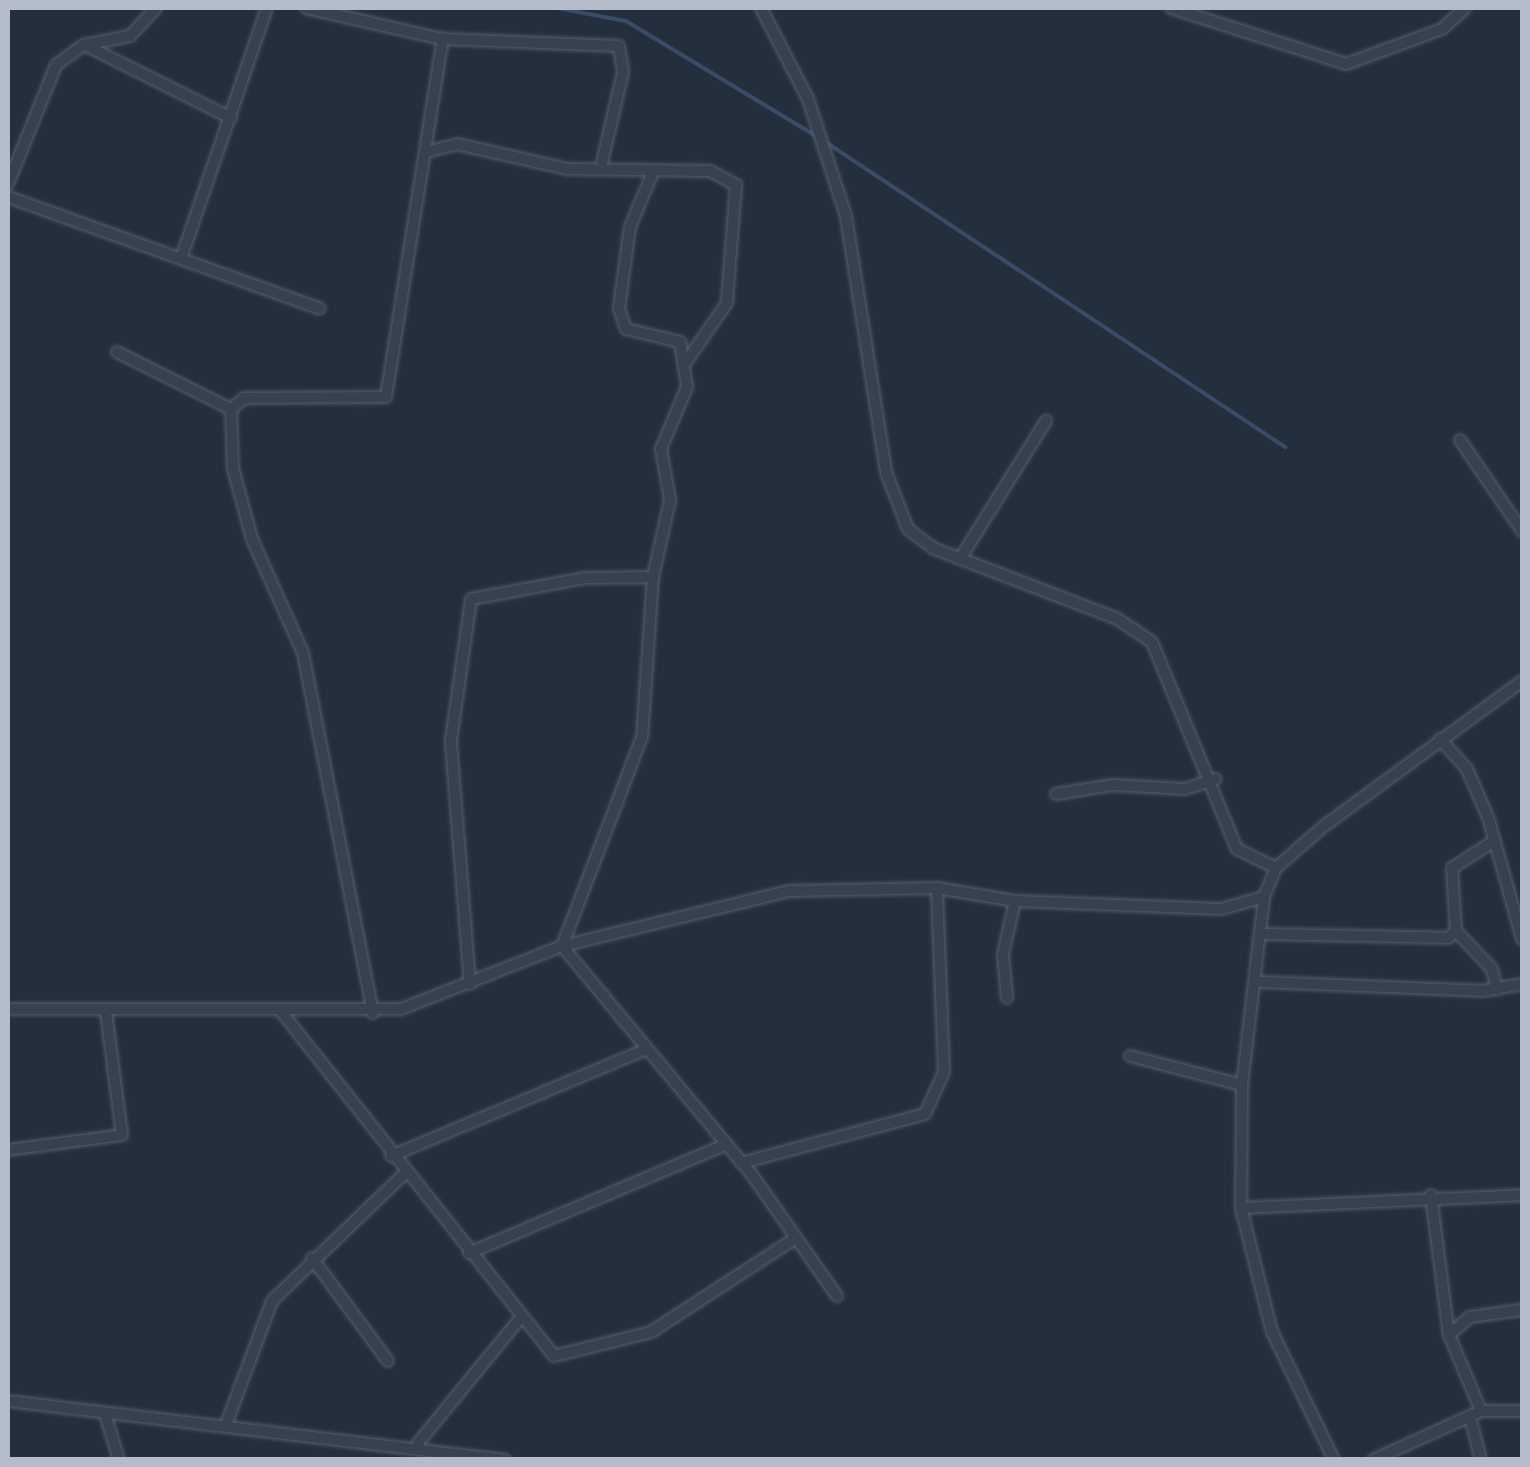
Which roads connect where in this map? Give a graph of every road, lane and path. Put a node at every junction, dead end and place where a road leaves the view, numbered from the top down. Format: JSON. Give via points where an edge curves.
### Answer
{"nodes":[{"id":1,"x":156,"y":8,"type":"edge"},
{"id":2,"x":267,"y":8,"type":"edge"},
{"id":3,"x":306,"y":8,"type":"edge"},
{"id":4,"x":762,"y":8,"type":"edge"},
{"id":5,"x":1171,"y":8,"type":"edge"},
{"id":6,"x":1465,"y":8,"type":"edge"},
{"id":7,"x":443,"y":39,"type":"junction"},
{"id":8,"x":84,"y":44,"type":"junction"},
{"id":9,"x":232,"y":118,"type":"junction"},
{"id":10,"x":426,"y":152,"type":"junction"},
{"id":11,"x":602,"y":163,"type":"junction"},
{"id":12,"x":653,"y":172,"type":"junction"},
{"id":13,"x":8,"y":184,"type":"edge"},
{"id":14,"x":8,"y":198,"type":"edge"},
{"id":15,"x":182,"y":256,"type":"junction"},
{"id":16,"x":320,"y":309,"type":"dead end"},
{"id":17,"x":116,"y":352,"type":"dead end"},
{"id":18,"x":685,"y":364,"type":"junction"},
{"id":19,"x":232,"y":409,"type":"junction"},
{"id":20,"x":1046,"y":420,"type":"dead end"},
{"id":21,"x":1460,"y":440,"type":"dead end"},
{"id":22,"x":1522,"y":531,"type":"edge"},
{"id":23,"x":960,"y":559,"type":"junction"},
{"id":24,"x":653,"y":577,"type":"junction"},
{"id":25,"x":1522,"y":681,"type":"edge"},
{"id":26,"x":1440,"y":739,"type":"junction"},
{"id":27,"x":1215,"y":780,"type":"junction"},
{"id":28,"x":1056,"y":794,"type":"dead end"},
{"id":29,"x":1494,"y":841,"type":"junction"},
{"id":30,"x":1276,"y":868,"type":"junction"},
{"id":31,"x":937,"y":888,"type":"junction"},
{"id":32,"x":1264,"y":897,"type":"junction"},
{"id":33,"x":1015,"y":901,"type":"junction"},
{"id":34,"x":1456,"y":931,"type":"junction"},
{"id":35,"x":1264,"y":934,"type":"junction"},
{"id":36,"x":1522,"y":939,"type":"edge"},
{"id":37,"x":562,"y":946,"type":"junction"},
{"id":38,"x":1260,"y":982,"type":"junction"},
{"id":39,"x":470,"y":984,"type":"junction"},
{"id":40,"x":1522,"y":984,"type":"edge"},
{"id":41,"x":1497,"y":990,"type":"junction"},
{"id":42,"x":1007,"y":998,"type":"dead end"},
{"id":43,"x":8,"y":1009,"type":"edge"},
{"id":44,"x":106,"y":1011,"type":"junction"},
{"id":45,"x":374,"y":1013,"type":"junction"},
{"id":46,"x":282,"y":1014,"type":"junction"},
{"id":47,"x":644,"y":1050,"type":"junction"},
{"id":48,"x":1130,"y":1056,"type":"dead end"},
{"id":49,"x":1242,"y":1085,"type":"junction"},
{"id":50,"x":725,"y":1145,"type":"junction"},
{"id":51,"x":8,"y":1150,"type":"edge"},
{"id":52,"x":391,"y":1156,"type":"junction"},
{"id":53,"x":741,"y":1164,"type":"junction"},
{"id":54,"x":406,"y":1172,"type":"junction"},
{"id":55,"x":1430,"y":1195,"type":"junction"},
{"id":56,"x":1522,"y":1195,"type":"edge"},
{"id":57,"x":1241,"y":1208,"type":"junction"},
{"id":58,"x":796,"y":1238,"type":"junction"},
{"id":59,"x":468,"y":1254,"type":"junction"},
{"id":60,"x":312,"y":1258,"type":"junction"},
{"id":61,"x":837,"y":1296,"type":"dead end"},
{"id":62,"x":1522,"y":1310,"type":"edge"},
{"id":63,"x":522,"y":1316,"type":"junction"},
{"id":64,"x":1449,"y":1335,"type":"junction"},
{"id":65,"x":388,"y":1361,"type":"dead end"},
{"id":66,"x":8,"y":1401,"type":"edge"},
{"id":67,"x":1482,"y":1411,"type":"junction"},
{"id":68,"x":1522,"y":1411,"type":"edge"},
{"id":69,"x":106,"y":1417,"type":"junction"},
{"id":70,"x":1470,"y":1417,"type":"junction"},
{"id":71,"x":227,"y":1422,"type":"junction"},
{"id":72,"x":418,"y":1442,"type":"junction"},
{"id":73,"x":470,"y":1456,"type":"edge"},
{"id":74,"x":119,"y":1460,"type":"edge"},
{"id":75,"x":506,"y":1460,"type":"edge"},
{"id":76,"x":1334,"y":1460,"type":"edge"},
{"id":77,"x":1373,"y":1460,"type":"edge"},
{"id":78,"x":1481,"y":1460,"type":"edge"}],
"edges":[{"from":1,"to":8,"type":"street","via":[[130,36]]},
{"from":2,"to":9,"type":"street"},
{"from":3,"to":7,"type":"street"},
{"from":4,"to":23,"type":"street","via":[[808,99],[846,216],[891,495],[908,529]]},
{"from":5,"to":6,"type":"street","via":[[1346,64],[1442,29]]},
{"from":7,"to":10,"type":"street"},
{"from":7,"to":11,"type":"street","via":[[619,46],[623,72]]},
{"from":8,"to":9,"type":"street"},
{"from":8,"to":13,"type":"street","via":[[56,65]]},
{"from":9,"to":15,"type":"street"},
{"from":10,"to":11,"type":"street","via":[[456,144],[568,169]]},
{"from":10,"to":19,"type":"street","via":[[386,398],[244,398]]},
{"from":11,"to":12,"type":"street"},
{"from":12,"to":18,"type":"street","via":[[630,227],[618,308],[626,329],[674,336]]},
{"from":12,"to":18,"type":"street","via":[[710,171],[736,185],[728,302]]},
{"from":14,"to":15,"type":"street"},
{"from":15,"to":16,"type":"street"},
{"from":17,"to":19,"type":"street"},
{"from":18,"to":24,"type":"street","via":[[678,422],[661,449],[670,500]]},
{"from":19,"to":45,"type":"street","via":[[233,468],[252,539],[303,653]]},
{"from":20,"to":23,"type":"street"},
{"from":21,"to":22,"type":"street"},
{"from":23,"to":27,"type":"street","via":[[1116,618],[1152,642]]},
{"from":24,"to":37,"type":"street","via":[[642,737]]},
{"from":24,"to":39,"type":"street","via":[[558,581],[471,599],[451,740]]},
{"from":25,"to":26,"type":"street"},
{"from":26,"to":29,"type":"street","via":[[1467,768]]},
{"from":26,"to":30,"type":"street"},
{"from":27,"to":28,"type":"street","via":[[1186,790],[1113,785]]},
{"from":27,"to":30,"type":"street","via":[[1236,849]]},
{"from":29,"to":34,"type":"street","via":[[1452,868]]},
{"from":29,"to":36,"type":"street"},
{"from":30,"to":32,"type":"street"},
{"from":31,"to":33,"type":"street"},
{"from":31,"to":37,"type":"street","via":[[790,891]]},
{"from":31,"to":53,"type":"street","via":[[944,1072],[924,1114]]},
{"from":32,"to":33,"type":"street","via":[[1222,909]]},
{"from":32,"to":35,"type":"street"},
{"from":33,"to":42,"type":"street","via":[[1003,954]]},
{"from":34,"to":35,"type":"street","via":[[1406,942]]},
{"from":34,"to":41,"type":"street","via":[[1492,969]]},
{"from":35,"to":38,"type":"street"},
{"from":37,"to":39,"type":"street"},
{"from":37,"to":47,"type":"street"},
{"from":38,"to":41,"type":"street"},
{"from":38,"to":49,"type":"street"},
{"from":39,"to":45,"type":"street"},
{"from":40,"to":41,"type":"street"},
{"from":43,"to":44,"type":"street"},
{"from":44,"to":46,"type":"street"},
{"from":44,"to":51,"type":"street","via":[[122,1134]]},
{"from":45,"to":46,"type":"street"},
{"from":46,"to":52,"type":"street"},
{"from":47,"to":50,"type":"street"},
{"from":47,"to":52,"type":"street"},
{"from":48,"to":49,"type":"street"},
{"from":49,"to":57,"type":"street"},
{"from":50,"to":53,"type":"street"},
{"from":50,"to":59,"type":"street"},
{"from":52,"to":54,"type":"street"},
{"from":53,"to":58,"type":"street"},
{"from":54,"to":59,"type":"street"},
{"from":54,"to":60,"type":"street"},
{"from":55,"to":56,"type":"street"},
{"from":55,"to":57,"type":"street"},
{"from":55,"to":64,"type":"street"},
{"from":57,"to":76,"type":"street","via":[[1272,1332]]},
{"from":58,"to":61,"type":"street"},
{"from":58,"to":63,"type":"street","via":[[651,1332],[554,1356]]},
{"from":59,"to":63,"type":"street"},
{"from":60,"to":65,"type":"street"},
{"from":60,"to":71,"type":"street","via":[[272,1301]]},
{"from":62,"to":64,"type":"street","via":[[1470,1318]]},
{"from":63,"to":72,"type":"street"},
{"from":64,"to":67,"type":"street"},
{"from":66,"to":69,"type":"street"},
{"from":67,"to":68,"type":"street"},
{"from":67,"to":70,"type":"street"},
{"from":69,"to":71,"type":"street"},
{"from":69,"to":74,"type":"street"},
{"from":70,"to":77,"type":"street"},
{"from":70,"to":78,"type":"street"},
{"from":71,"to":72,"type":"street"},
{"from":72,"to":73,"type":"street"},
{"from":73,"to":75,"type":"street"}]}
